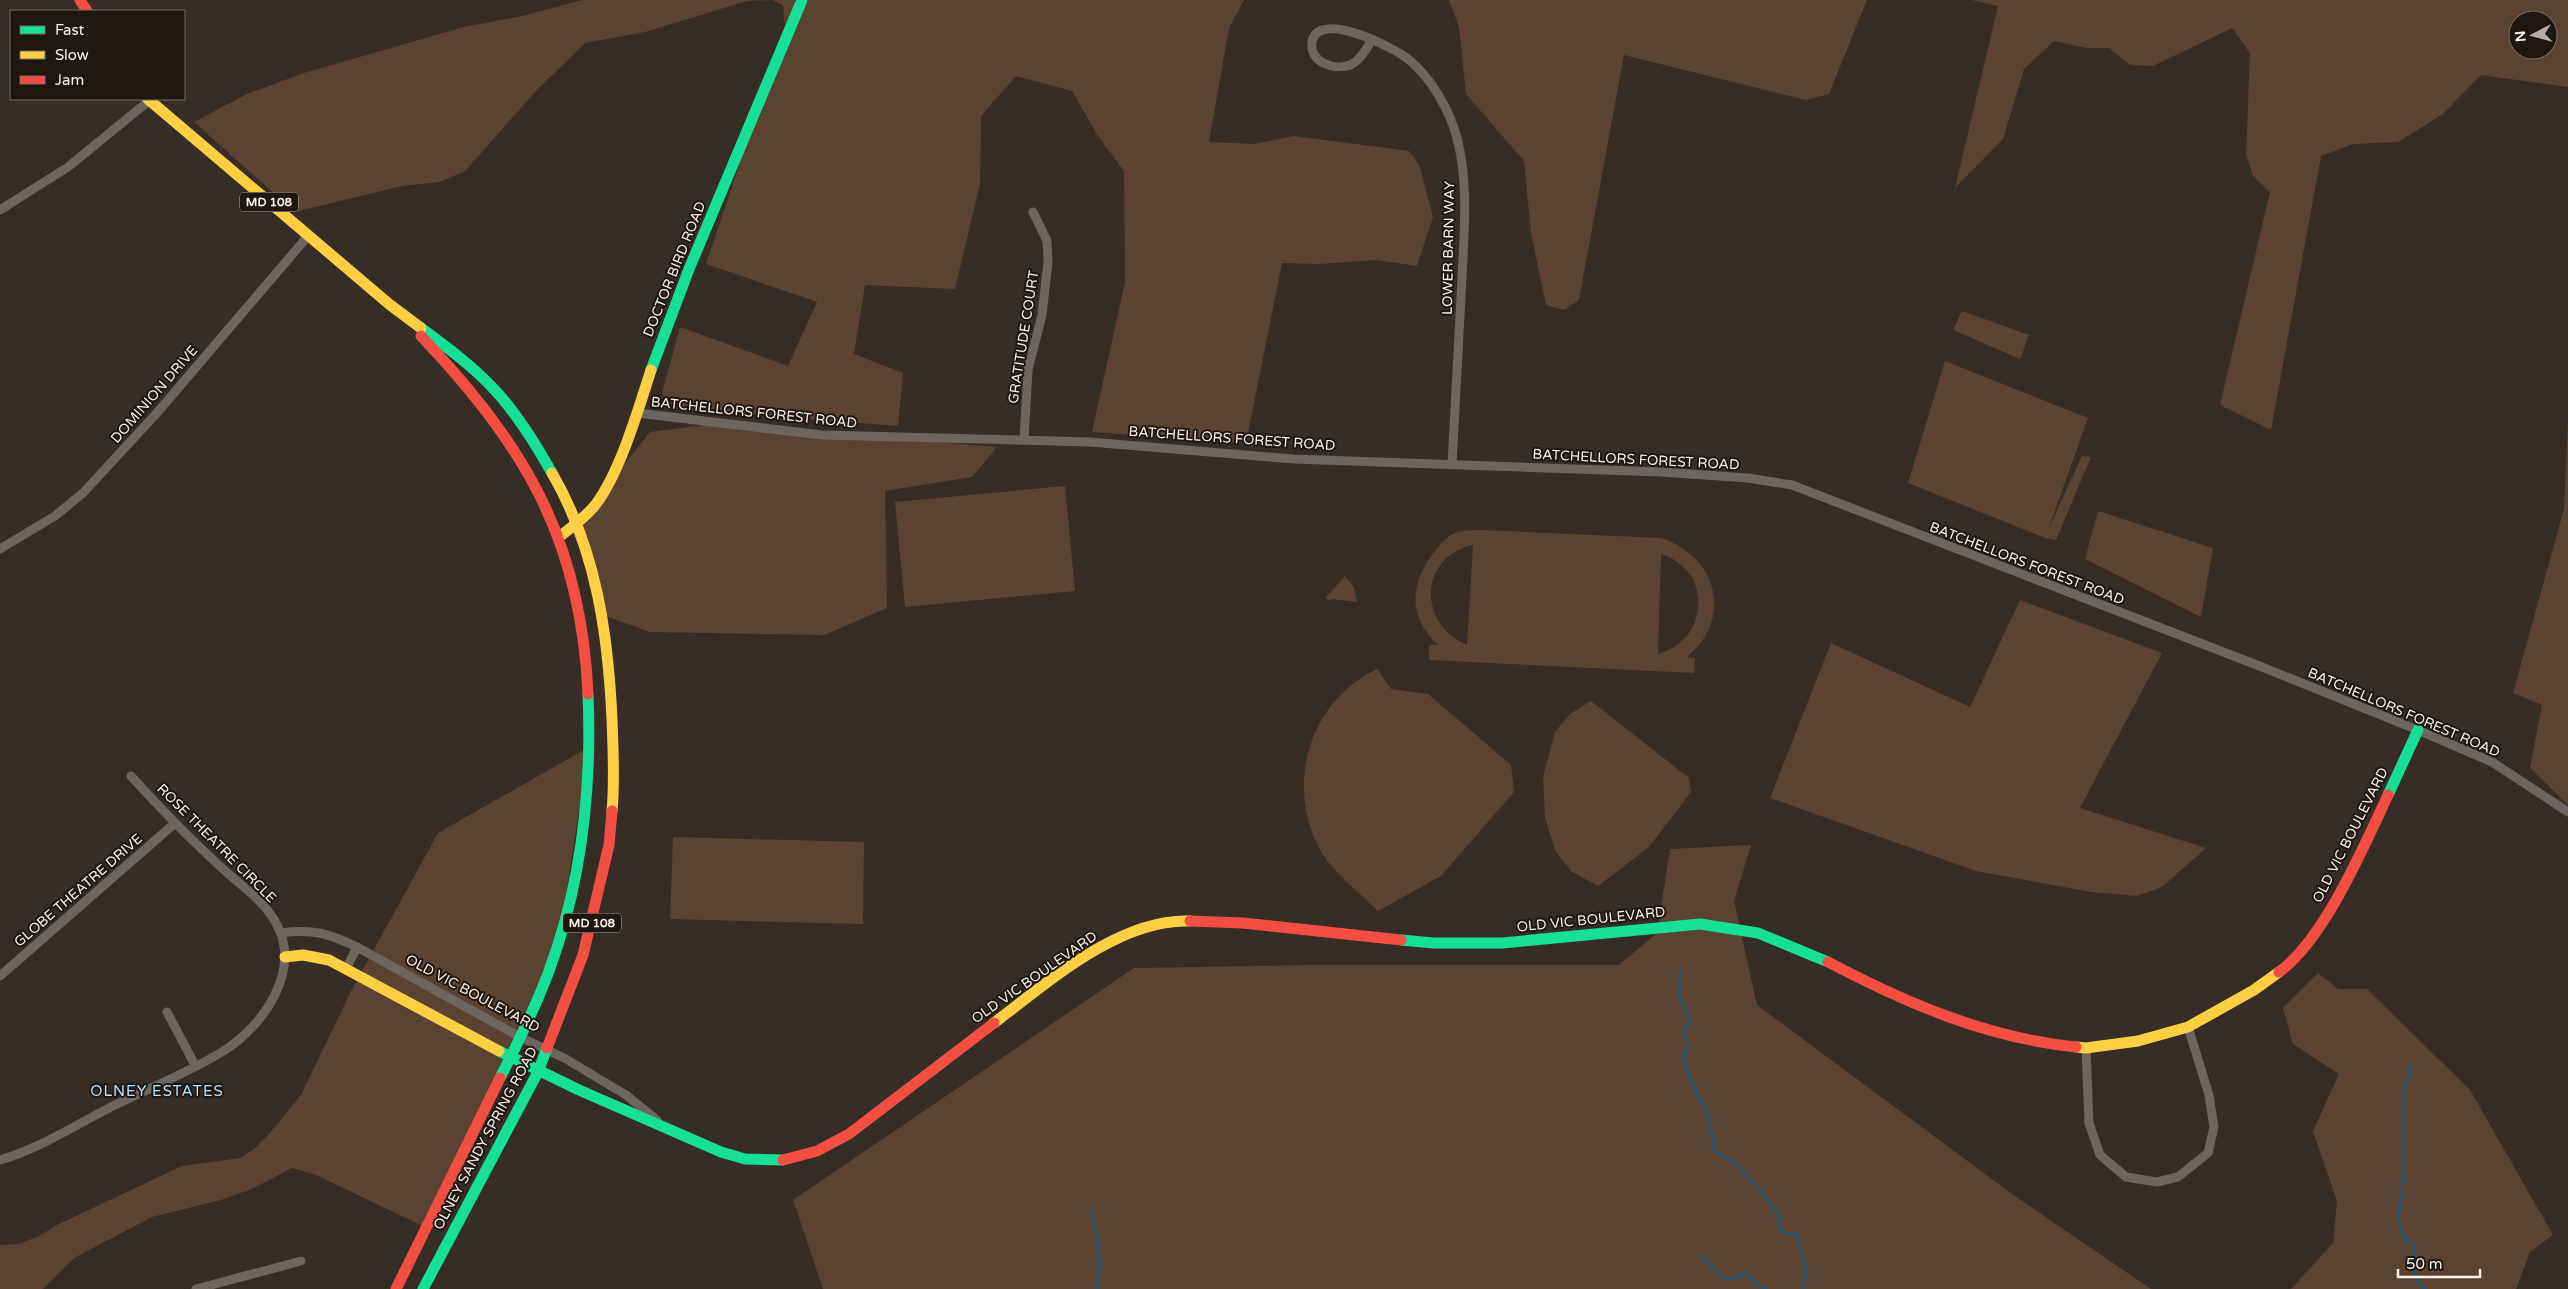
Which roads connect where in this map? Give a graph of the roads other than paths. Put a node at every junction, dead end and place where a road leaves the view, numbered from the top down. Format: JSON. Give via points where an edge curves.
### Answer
{"nodes":[{"id":1,"x":802,"y":0,"type":"edge"},
{"id":2,"x":1372,"y":40,"type":"junction"},
{"id":3,"x":148,"y":100,"type":"edge"},
{"id":4,"x":150,"y":100,"type":"edge"},
{"id":5,"x":0,"y":210,"type":"edge"},
{"id":6,"x":1033,"y":212,"type":"dead end"},
{"id":7,"x":308,"y":236,"type":"junction"},
{"id":8,"x":389,"y":304,"type":"junction"},
{"id":9,"x":636,"y":413,"type":"junction"},
{"id":10,"x":1024,"y":440,"type":"junction"},
{"id":11,"x":1452,"y":464,"type":"junction"},
{"id":12,"x":577,"y":524,"type":"junction"},
{"id":13,"x":559,"y":537,"type":"junction"},
{"id":14,"x":0,"y":549,"type":"edge"},
{"id":15,"x":2418,"y":730,"type":"junction"},
{"id":16,"x":131,"y":776,"type":"dead end"},
{"id":17,"x":2568,"y":812,"type":"edge"},
{"id":18,"x":174,"y":824,"type":"junction"},
{"id":19,"x":281,"y":933,"type":"junction"},
{"id":20,"x":357,"y":947,"type":"junction"},
{"id":21,"x":286,"y":957,"type":"junction"},
{"id":22,"x":346,"y":969,"type":"junction"},
{"id":23,"x":0,"y":976,"type":"edge"},
{"id":24,"x":167,"y":1012,"type":"dead end"},
{"id":25,"x":2188,"y":1027,"type":"junction"},
{"id":26,"x":520,"y":1037,"type":"junction"},
{"id":27,"x":2086,"y":1048,"type":"junction"},
{"id":28,"x":549,"y":1049,"type":"junction"},
{"id":29,"x":510,"y":1058,"type":"junction"},
{"id":30,"x":195,"y":1065,"type":"junction"},
{"id":31,"x":538,"y":1072,"type":"junction"},
{"id":32,"x":665,"y":1126,"type":"junction"},
{"id":33,"x":0,"y":1160,"type":"edge"},
{"id":34,"x":301,"y":1261,"type":"dead end"},
{"id":35,"x":196,"y":1289,"type":"edge"},
{"id":36,"x":396,"y":1289,"type":"edge"},
{"id":37,"x":423,"y":1289,"type":"edge"}],
"edges":[{"from":1,"to":9,"type":"main road","name":"DOCTOR BIRD ROAD","via":[[674,307]]},
{"from":2,"to":2,"type":"street","name":"LOWER BARN WAY","via":[[1344,29],[1325,28],[1318,31],[1312,41],[1312,52],[1328,65],[1348,66],[1357,61]]},
{"from":2,"to":11,"type":"street","name":"LOWER BARN WAY","via":[[1408,58],[1423,74],[1457,137],[1464,220]]},
{"from":3,"to":5,"type":"street","via":[[68,167]]},
{"from":4,"to":7,"type":"main road","name":"OLNEY SANDY SPRING ROAD","number":"MD 108"},
{"from":6,"to":10,"type":"street","name":"GRATITUDE COURT","via":[[1047,241],[1048,262],[1042,315],[1028,370]]},
{"from":7,"to":8,"type":"main road","name":"OLNEY SANDY SPRING ROAD","number":"MD 108"},
{"from":7,"to":14,"type":"street","name":"DOMINION DRIVE","via":[[156,414],[83,493],[55,516]]},
{"from":8,"to":12,"type":"main road","name":"OLNEY SANDY SPRING ROAD","number":"MD 108","via":[[461,358],[491,386],[550,466]]},
{"from":8,"to":13,"type":"main road","name":"OLNEY SANDY SPRING ROAD","number":"MD 108","via":[[452,368],[498,424],[530,478]]},
{"from":9,"to":10,"type":"street","name":"BATCHELLORS FOREST ROAD","via":[[822,435]]},
{"from":9,"to":12,"type":"main road","name":"DOCTOR BIRD ROAD","via":[[605,490]]},
{"from":10,"to":11,"type":"street","name":"BATCHELLORS FOREST ROAD","via":[[1090,442],[1294,459]]},
{"from":11,"to":15,"type":"street","name":"BATCHELLORS FOREST ROAD","via":[[1661,472],[1748,478],[1792,485]]},
{"from":12,"to":13,"type":"main road","name":"DOCTOR BIRD ROAD"},
{"from":12,"to":28,"type":"main road","name":"OLNEY SANDY SPRING ROAD","number":"MD 108","via":[[603,615],[610,675],[615,784],[609,845],[584,955]]},
{"from":13,"to":26,"type":"main road","name":"OLNEY SANDY SPRING ROAD","number":"MD 108","via":[[573,586],[586,669],[590,720],[588,783],[581,842],[560,934],[535,1006]]},
{"from":15,"to":17,"type":"street","name":"BATCHELLORS FOREST ROAD","via":[[2492,762]]},
{"from":15,"to":25,"type":"main road","name":"OLD VIC BOULEVARD","via":[[2357,861],[2323,921],[2289,965],[2254,990]]},
{"from":16,"to":18,"type":"street","name":"ROSE THEATRE CIRCLE"},
{"from":18,"to":19,"type":"street","name":"ROSE THEATRE CIRCLE","via":[[264,906]]},
{"from":18,"to":23,"type":"street","name":"GLOBE THEATRE DRIVE"},
{"from":19,"to":20,"type":"street","name":"OLD VIC BOULEVARD","via":[[317,931]]},
{"from":19,"to":21,"type":"street","name":"ROSE THEATRE CIRCLE"},
{"from":20,"to":22,"type":"street"},
{"from":20,"to":26,"type":"street","name":"OLD VIC BOULEVARD"},
{"from":21,"to":22,"type":"main road","name":"OLD VIC BOULEVARD","via":[[316,957]]},
{"from":21,"to":30,"type":"street","name":"ROSE THEATRE CIRCLE","via":[[277,990],[253,1026],[225,1049]]},
{"from":22,"to":29,"type":"main road","name":"OLD VIC BOULEVARD"},
{"from":24,"to":30,"type":"street"},
{"from":25,"to":27,"type":"main road","name":"OLD VIC BOULEVARD","via":[[2138,1041]]},
{"from":25,"to":27,"type":"street","via":[[2209,1095],[2214,1127],[2208,1153],[2178,1177],[2157,1182],[2126,1177],[2100,1154],[2089,1123]]},
{"from":26,"to":28,"type":"street","name":"OLD VIC BOULEVARD"},
{"from":26,"to":29,"type":"main road","name":"OLNEY SANDY SPRING ROAD","number":"MD 108"},
{"from":27,"to":32,"type":"main road","name":"OLD VIC BOULEVARD","via":[[2035,1043],[1968,1025],[1870,984],[1817,956],[1758,933],[1700,924],[1502,943],[1443,943],[1243,923],[1169,920],[1132,930],[1096,949],[849,1134],[804,1157],[761,1161],[717,1153]]},
{"from":28,"to":31,"type":"main road","name":"OLNEY SANDY SPRING ROAD","number":"MD 108"},
{"from":28,"to":32,"type":"street","name":"OLD VIC BOULEVARD","via":[[626,1095]]},
{"from":29,"to":31,"type":"main road","name":"OLD VIC BOULEVARD"},
{"from":29,"to":36,"type":"main road","name":"OLNEY SANDY SPRING ROAD","number":"MD 108","via":[[429,1229]]},
{"from":30,"to":33,"type":"street","name":"ROSE THEATRE CIRCLE"},
{"from":31,"to":32,"type":"main road","name":"OLD VIC BOULEVARD","via":[[628,1114]]},
{"from":31,"to":37,"type":"main road","name":"OLNEY SANDY SPRING ROAD","number":"MD 108"},
{"from":34,"to":35,"type":"street"}]}
